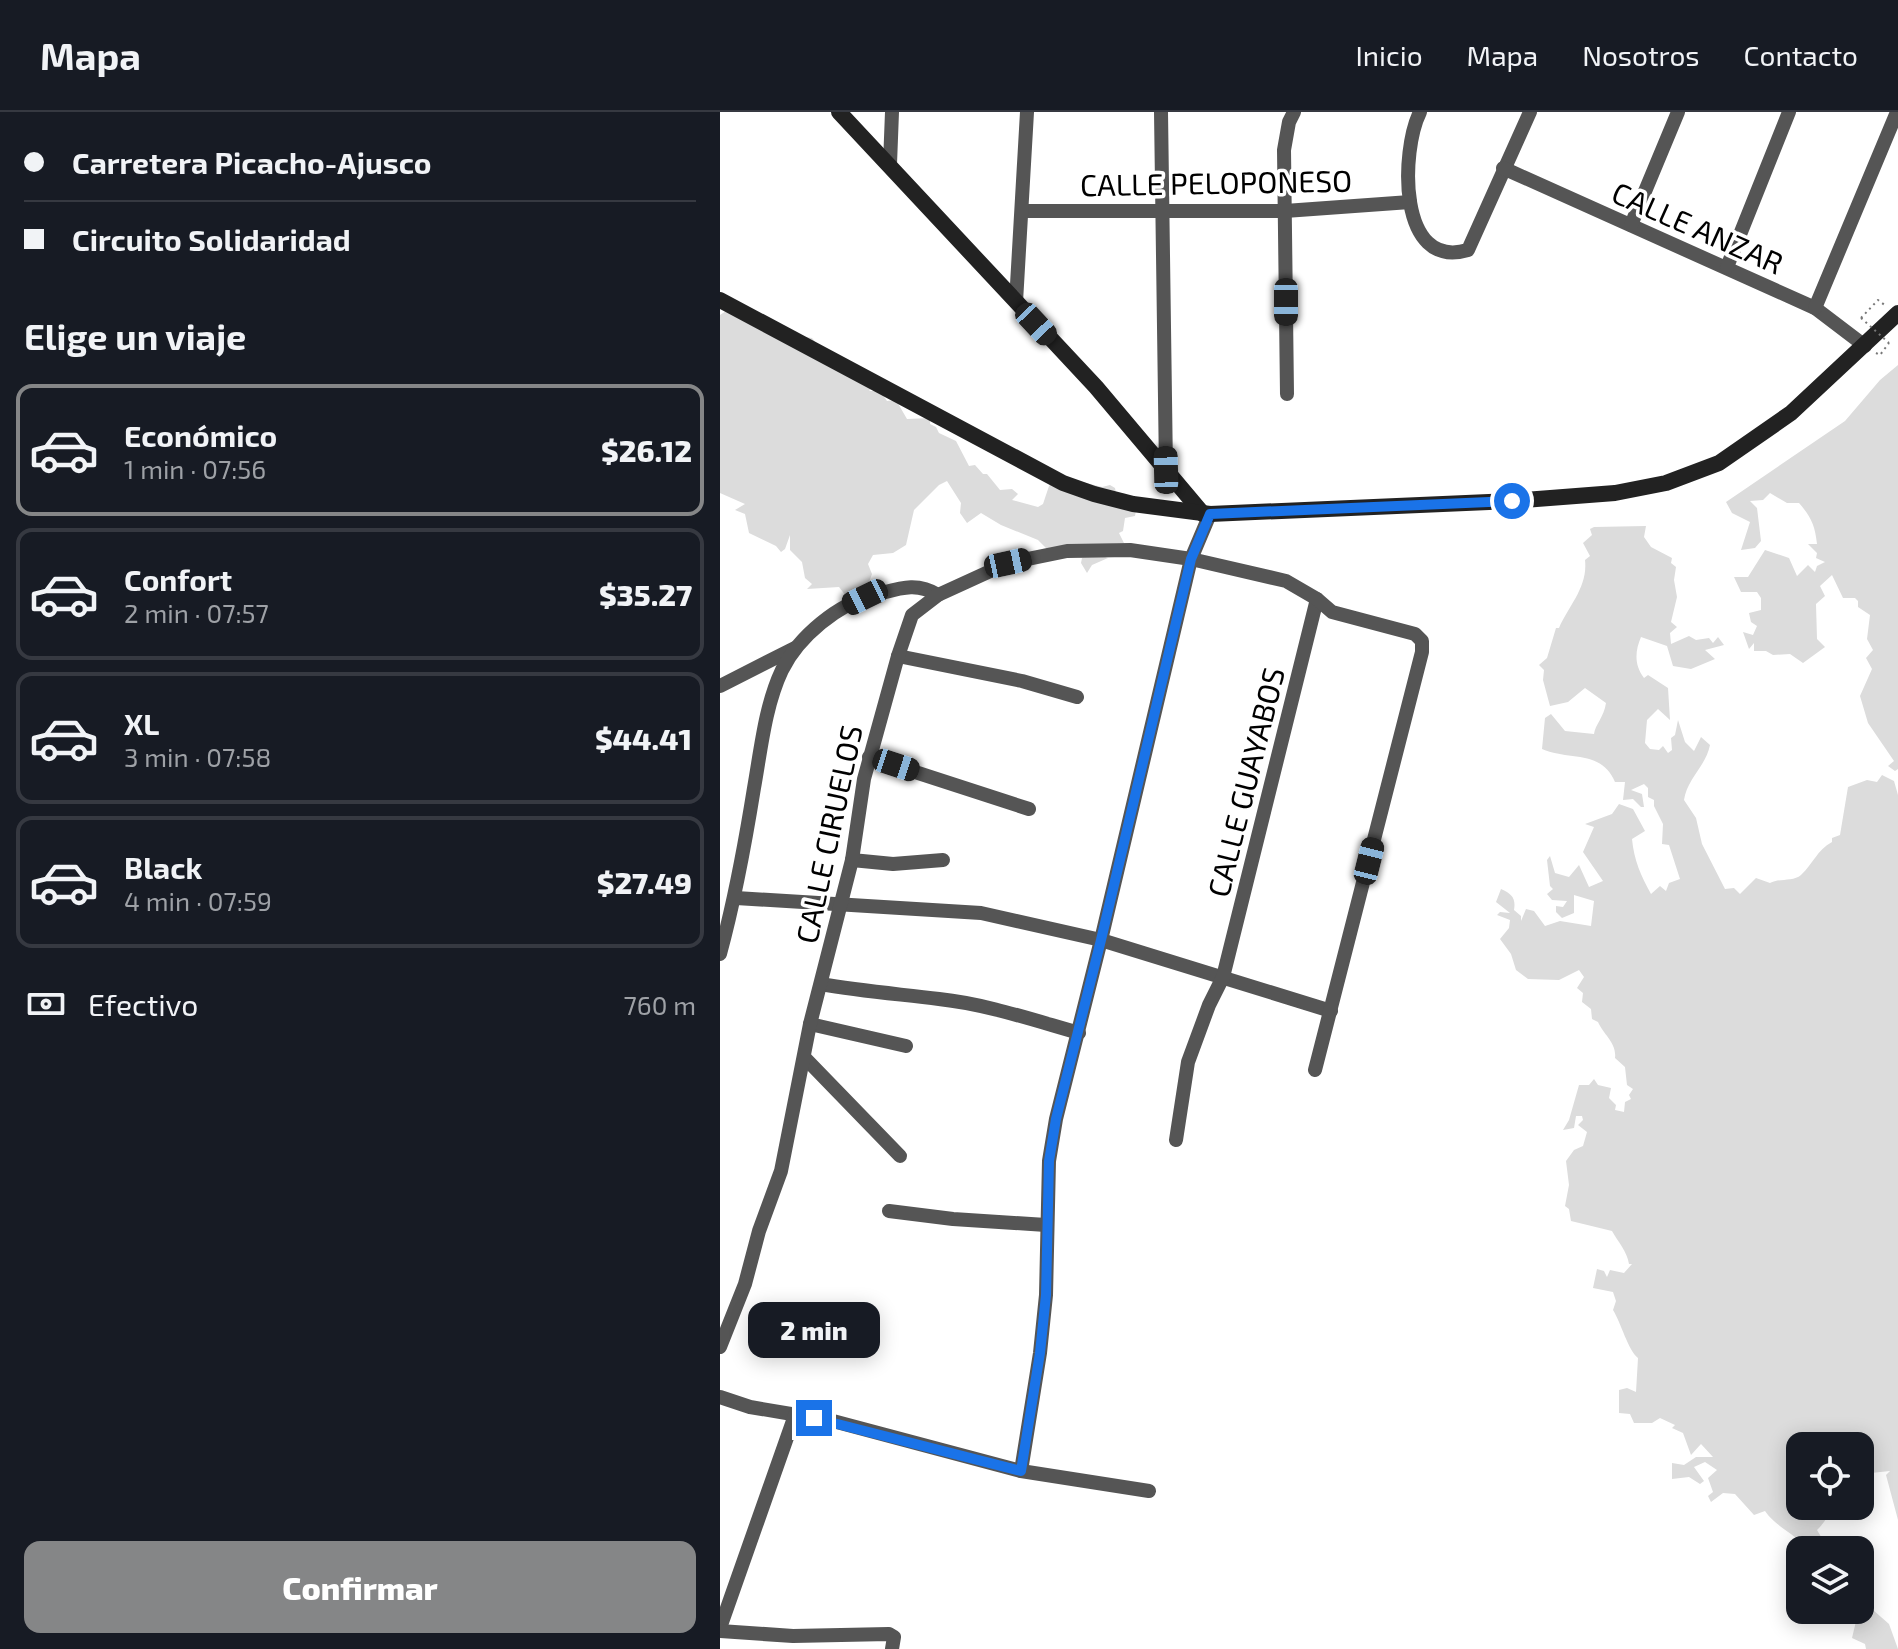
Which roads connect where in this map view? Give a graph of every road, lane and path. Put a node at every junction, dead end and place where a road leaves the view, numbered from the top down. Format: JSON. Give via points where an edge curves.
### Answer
{"nodes":[{"id":1,"x":839,"y":112,"type":"edge"},
{"id":2,"x":892,"y":112,"type":"edge"},
{"id":3,"x":1027,"y":112,"type":"edge"},
{"id":4,"x":1161,"y":112,"type":"edge"},
{"id":5,"x":1294,"y":112,"type":"edge"},
{"id":6,"x":1420,"y":112,"type":"edge"},
{"id":7,"x":1530,"y":112,"type":"edge"},
{"id":8,"x":1678,"y":112,"type":"edge"},
{"id":9,"x":1789,"y":112,"type":"edge"},
{"id":10,"x":1897,"y":112,"type":"edge"},
{"id":11,"x":890,"y":164,"type":"junction"},
{"id":12,"x":1503,"y":168,"type":"junction"},
{"id":13,"x":1410,"y":202,"type":"junction"},
{"id":14,"x":1022,"y":211,"type":"junction"},
{"id":15,"x":1161,"y":211,"type":"junction"},
{"id":16,"x":1285,"y":211,"type":"junction"},
{"id":17,"x":1631,"y":225,"type":"junction"},
{"id":18,"x":1727,"y":267,"type":"junction"},
{"id":19,"x":720,"y":300,"type":"edge"},
{"id":20,"x":1878,"y":300,"type":"dead end"},
{"id":21,"x":1016,"y":302,"type":"junction"},
{"id":22,"x":1815,"y":308,"type":"junction"},
{"id":23,"x":1898,"y":313,"type":"edge"},
{"id":24,"x":1865,"y":346,"type":"junction"},
{"id":25,"x":1880,"y":355,"type":"dead end"},
{"id":26,"x":1287,"y":394,"type":"dead end"},
{"id":27,"x":1166,"y":470,"type":"junction"},
{"id":28,"x":1206,"y":514,"type":"junction"},
{"id":29,"x":1191,"y":559,"type":"junction"},
{"id":30,"x":938,"y":595,"type":"junction"},
{"id":31,"x":1317,"y":599,"type":"junction"},
{"id":32,"x":795,"y":648,"type":"junction"},
{"id":33,"x":898,"y":656,"type":"junction"},
{"id":34,"x":720,"y":686,"type":"edge"},
{"id":35,"x":1077,"y":697,"type":"dead end"},
{"id":36,"x":869,"y":757,"type":"junction"},
{"id":37,"x":1029,"y":809,"type":"dead end"},
{"id":38,"x":852,"y":860,"type":"junction"},
{"id":39,"x":943,"y":860,"type":"dead end"},
{"id":40,"x":736,"y":898,"type":"junction"},
{"id":41,"x":843,"y":905,"type":"junction"},
{"id":42,"x":1101,"y":940,"type":"junction"},
{"id":43,"x":720,"y":954,"type":"edge"},
{"id":44,"x":1223,"y":977,"type":"junction"},
{"id":45,"x":821,"y":984,"type":"junction"},
{"id":46,"x":1331,"y":1011,"type":"junction"},
{"id":47,"x":810,"y":1024,"type":"junction"},
{"id":48,"x":1079,"y":1033,"type":"junction"},
{"id":49,"x":906,"y":1046,"type":"dead end"},
{"id":50,"x":804,"y":1057,"type":"junction"},
{"id":51,"x":1315,"y":1070,"type":"dead end"},
{"id":52,"x":1176,"y":1140,"type":"dead end"},
{"id":53,"x":900,"y":1156,"type":"dead end"},
{"id":54,"x":889,"y":1211,"type":"dead end"},
{"id":55,"x":1046,"y":1225,"type":"junction"},
{"id":56,"x":720,"y":1347,"type":"edge"},
{"id":57,"x":720,"y":1397,"type":"edge"},
{"id":58,"x":795,"y":1415,"type":"junction"},
{"id":59,"x":1021,"y":1471,"type":"junction"},
{"id":60,"x":1149,"y":1491,"type":"dead end"},
{"id":61,"x":720,"y":1629,"type":"edge"},
{"id":62,"x":892,"y":1649,"type":"edge"}],
"edges":[{"from":1,"to":11,"type":"main road"},
{"from":2,"to":11,"type":"street"},
{"from":3,"to":14,"type":"street"},
{"from":4,"to":15,"type":"street"},
{"from":5,"to":16,"type":"street","via":[[1284,150]]},
{"from":6,"to":13,"type":"street","via":[[1410,152]]},
{"from":7,"to":12,"type":"street"},
{"from":8,"to":17,"type":"street"},
{"from":9,"to":18,"type":"street"},
{"from":10,"to":22,"type":"street"},
{"from":11,"to":21,"type":"main road"},
{"from":12,"to":13,"type":"street","via":[[1468,250],[1455,254],[1429,245],[1416,227]]},
{"from":12,"to":17,"type":"street","name":"CALLE ANZAR"},
{"from":13,"to":16,"type":"street","name":"CALLE PELOPONESO"},
{"from":14,"to":15,"type":"street","name":"CALLE PELOPONESO"},
{"from":14,"to":21,"type":"street"},
{"from":15,"to":16,"type":"street","name":"CALLE PELOPONESO"},
{"from":15,"to":27,"type":"street"},
{"from":16,"to":26,"type":"street"},
{"from":17,"to":18,"type":"street","name":"CALLE ANZAR"},
{"from":18,"to":22,"type":"street","name":"CALLE ANZAR"},
{"from":19,"to":28,"type":"main road","via":[[1063,483],[1133,504]]},
{"from":20,"to":25,"type":"path","bridge":true,"via":[[1861,318],[1889,343]]},
{"from":21,"to":27,"type":"main road"},
{"from":22,"to":24,"type":"street","name":"CALLE ANZAR"},
{"from":23,"to":24,"type":"main road"},
{"from":24,"to":28,"type":"main road","via":[[1791,413],[1719,463],[1666,483],[1615,493],[1512,501]]},
{"from":27,"to":28,"type":"main road"},
{"from":28,"to":29,"type":"street"},
{"from":29,"to":30,"type":"street","name":"CALLE CIRUELOS","via":[[1130,550],[1067,551],[1008,563]]},
{"from":29,"to":31,"type":"street","name":"CALLE CIRUELOS","via":[[1286,581]]},
{"from":29,"to":42,"type":"street"},
{"from":30,"to":32,"type":"street","via":[[910,586],[865,597]]},
{"from":30,"to":33,"type":"street","name":"CALLE CIRUELOS","via":[[910,617]]},
{"from":31,"to":44,"type":"street","name":"CALLE GUAYABOS"},
{"from":31,"to":46,"type":"street","name":"CALLE CIRUELOS","via":[[1332,612],[1415,634],[1422,641]]},
{"from":32,"to":34,"type":"street"},
{"from":32,"to":40,"type":"street","via":[[782,671],[764,731]]},
{"from":33,"to":35,"type":"street"},
{"from":33,"to":36,"type":"street","name":"CALLE CIRUELOS"},
{"from":36,"to":37,"type":"street"},
{"from":36,"to":38,"type":"street","name":"CALLE CIRUELOS"},
{"from":38,"to":39,"type":"street"},
{"from":38,"to":41,"type":"street","name":"CALLE CIRUELOS"},
{"from":40,"to":41,"type":"street"},
{"from":40,"to":43,"type":"street"},
{"from":41,"to":42,"type":"street","via":[[981,913]]},
{"from":41,"to":45,"type":"street","name":"CALLE CIRUELOS"},
{"from":42,"to":44,"type":"street"},
{"from":42,"to":48,"type":"street"},
{"from":44,"to":46,"type":"street"},
{"from":44,"to":52,"type":"street","name":"CALLE GUAYABOS","via":[[1188,1062]]},
{"from":45,"to":47,"type":"street","name":"CALLE CIRUELOS"},
{"from":45,"to":48,"type":"street","via":[[998,1010]]},
{"from":46,"to":51,"type":"street"},
{"from":47,"to":49,"type":"street"},
{"from":47,"to":50,"type":"street","name":"CALLE CIRUELOS"},
{"from":48,"to":55,"type":"street","via":[[1049,1161]]},
{"from":50,"to":53,"type":"street"},
{"from":50,"to":56,"type":"street","name":"CALLE CIRUELOS","via":[[781,1171]]},
{"from":54,"to":55,"type":"street"},
{"from":55,"to":59,"type":"street","via":[[1046,1295]]},
{"from":57,"to":58,"type":"street"},
{"from":58,"to":59,"type":"street"},
{"from":58,"to":61,"type":"street"},
{"from":59,"to":60,"type":"street"},
{"from":61,"to":62,"type":"street","via":[[793,1636],[889,1634],[894,1637]]}]}
